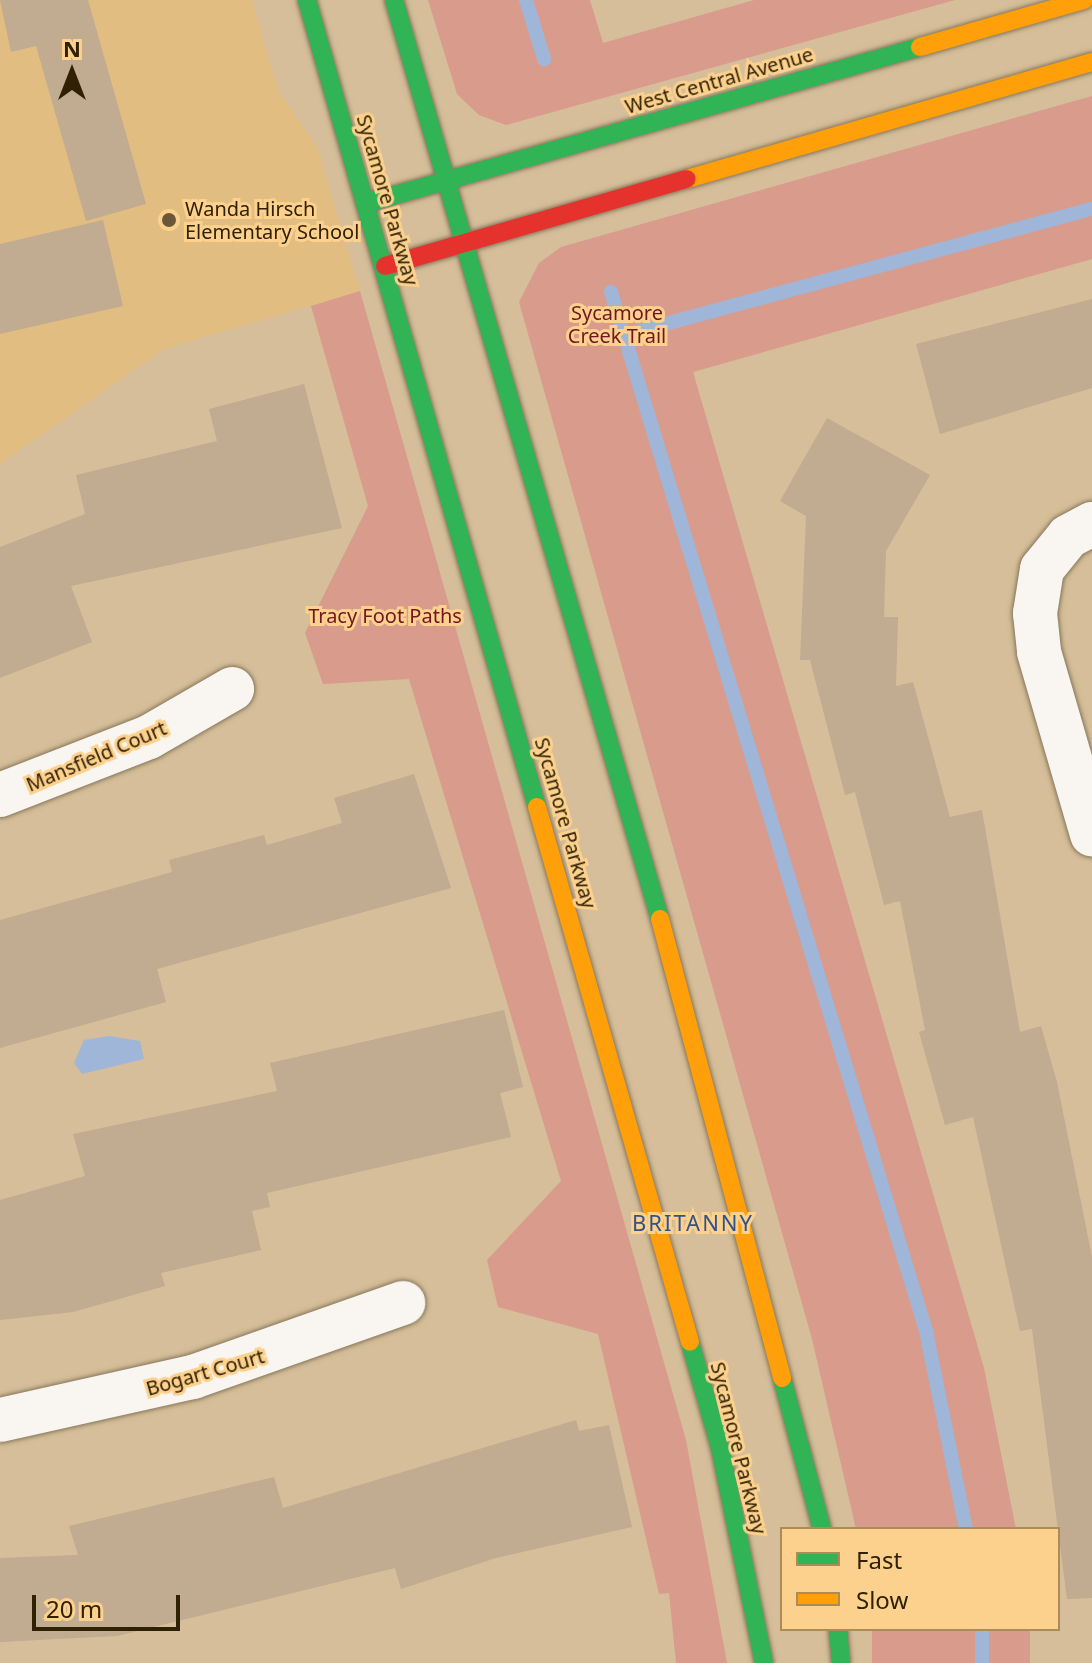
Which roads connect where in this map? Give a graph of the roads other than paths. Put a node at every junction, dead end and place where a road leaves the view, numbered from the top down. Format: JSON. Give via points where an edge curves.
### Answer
{"nodes":[{"id":1,"x":307,"y":0,"type":"edge"},
{"id":2,"x":394,"y":0,"type":"edge"},
{"id":3,"x":1084,"y":0,"type":"edge"},
{"id":4,"x":1092,"y":62,"type":"edge"},
{"id":5,"x":447,"y":180,"type":"junction"},
{"id":6,"x":367,"y":203,"type":"junction"},
{"id":7,"x":464,"y":242,"type":"junction"},
{"id":8,"x":385,"y":266,"type":"junction"},
{"id":9,"x":1092,"y":524,"type":"edge"},
{"id":10,"x":232,"y":689,"type":"dead end"},
{"id":11,"x":0,"y":795,"type":"edge"},
{"id":12,"x":1092,"y":834,"type":"edge"},
{"id":13,"x":403,"y":1303,"type":"dead end"},
{"id":14,"x":0,"y":1420,"type":"edge"},
{"id":15,"x":821,"y":1527,"type":"edge"},
{"id":16,"x":838,"y":1631,"type":"edge"},
{"id":17,"x":764,"y":1663,"type":"edge"},
{"id":18,"x":841,"y":1663,"type":"edge"}],
"edges":[{"from":1,"to":6,"type":"main road","name":"Sycamore Parkway"},
{"from":2,"to":5,"type":"main road"},
{"from":3,"to":5,"type":"main road","name":"West Central Avenue"},
{"from":4,"to":7,"type":"main road"},
{"from":5,"to":6,"type":"main road","name":"West Central Avenue"},
{"from":5,"to":7,"type":"main road"},
{"from":6,"to":8,"type":"main road","name":"Sycamore Parkway"},
{"from":7,"to":8,"type":"main road"},
{"from":7,"to":15,"type":"main road","via":[[636,829]]},
{"from":8,"to":17,"type":"main road","name":"Sycamore Parkway","via":[[720,1447]]},
{"from":9,"to":12,"type":"street","via":[[1068,537],[1042,569],[1039,652]]},
{"from":10,"to":11,"type":"street","name":"Mansfield Court","via":[[149,737]]},
{"from":13,"to":14,"type":"street","name":"Bogart Court","via":[[193,1377]]},
{"from":16,"to":18,"type":"main road"}]}
